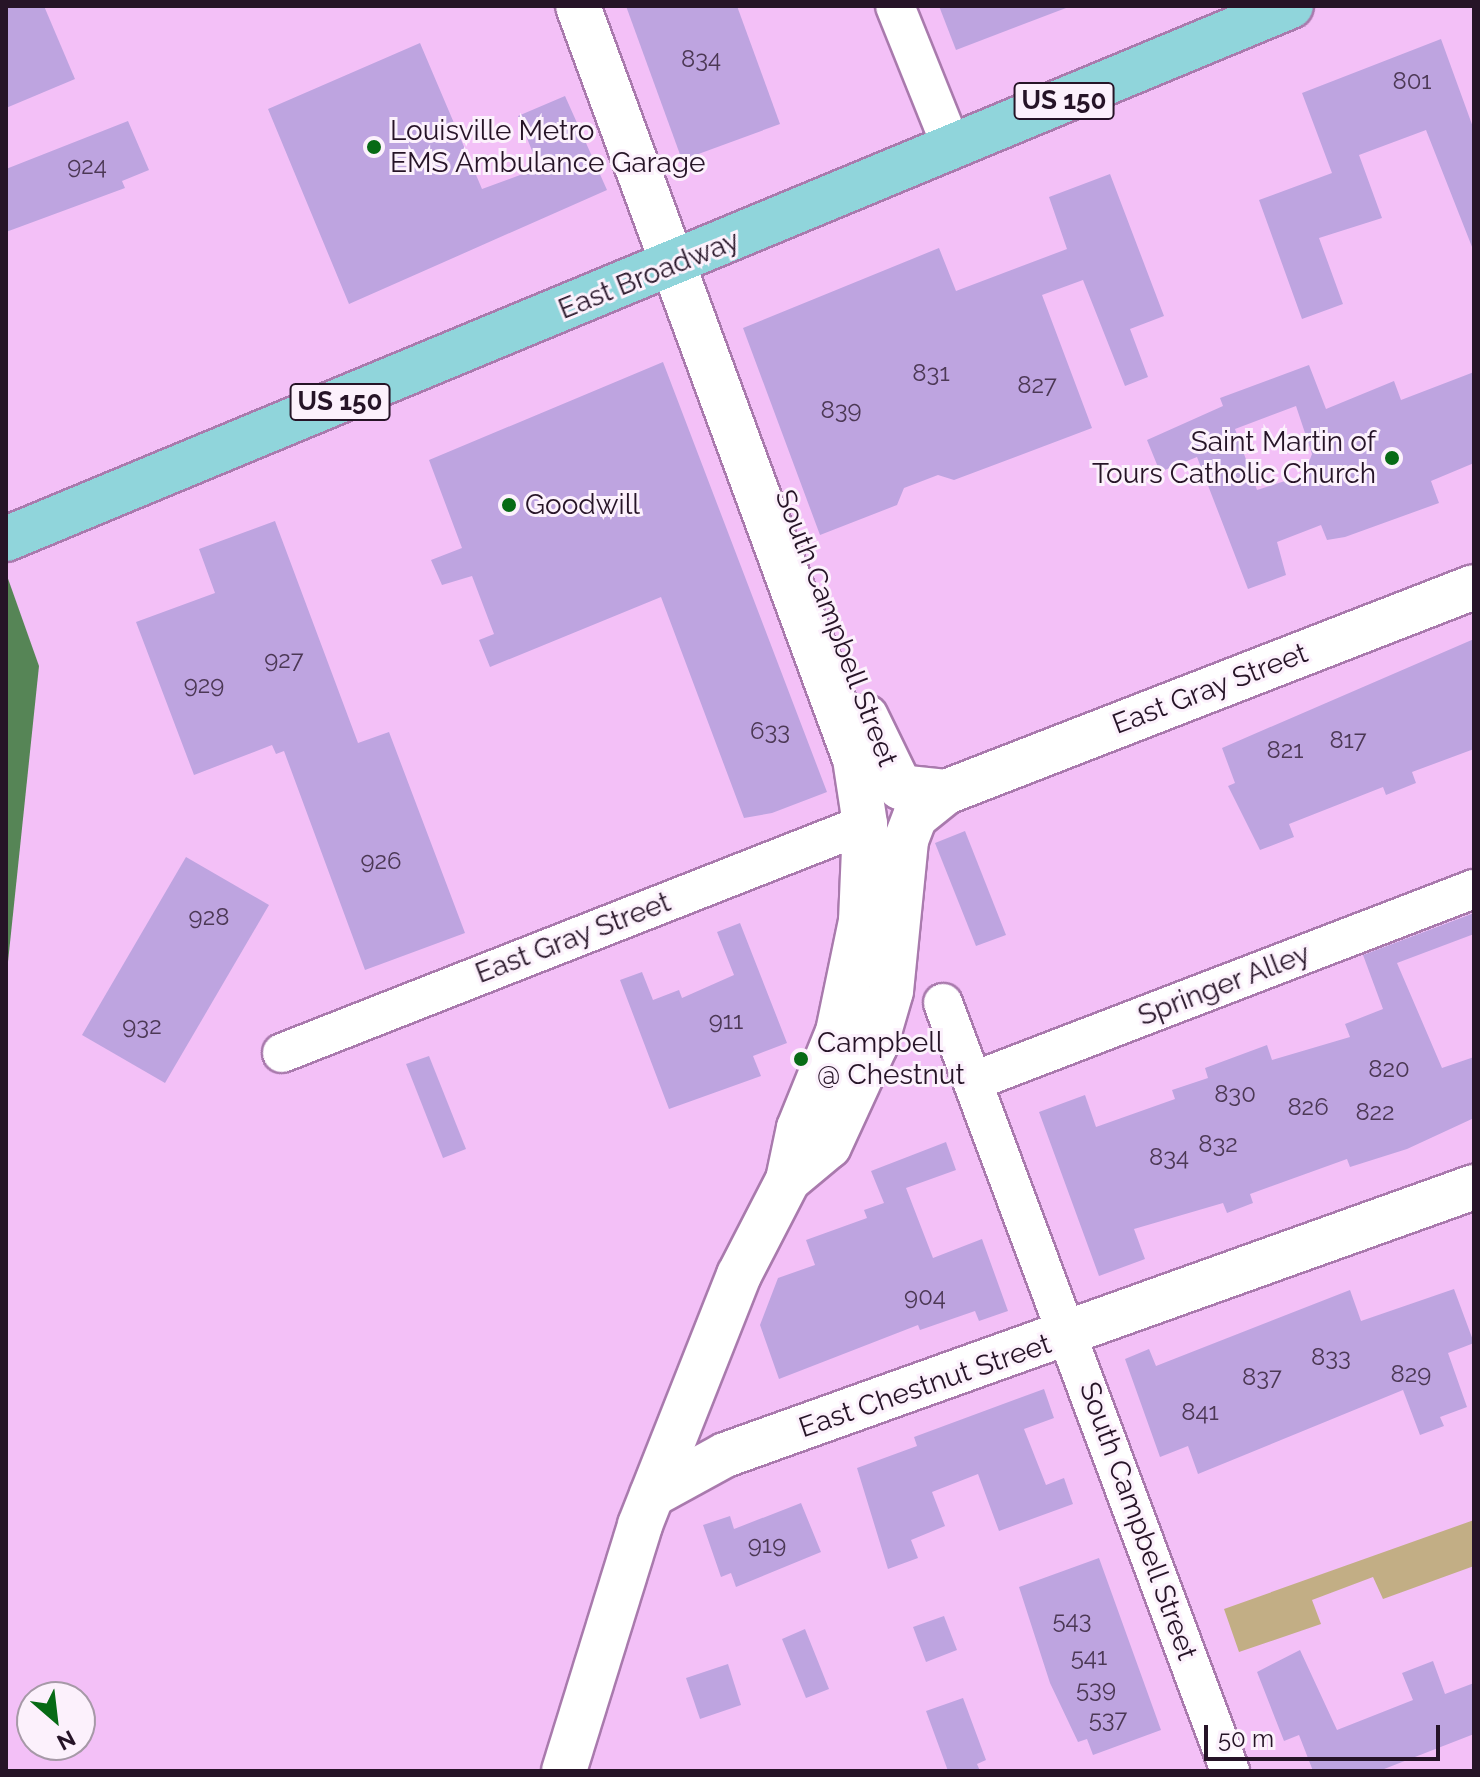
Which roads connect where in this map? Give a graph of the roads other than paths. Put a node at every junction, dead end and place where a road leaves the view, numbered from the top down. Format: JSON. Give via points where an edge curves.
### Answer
{"nodes":[{"id":1,"x":578,"y":6,"type":"edge"},
{"id":2,"x":895,"y":6,"type":"edge"},
{"id":3,"x":1291,"y":6,"type":"edge"},
{"id":4,"x":952,"y":148,"type":"junction"},
{"id":5,"x":673,"y":265,"type":"junction"},
{"id":6,"x":738,"y":439,"type":"junction"},
{"id":7,"x":6,"y":539,"type":"edge"},
{"id":8,"x":1474,"y":587,"type":"edge"},
{"id":9,"x":946,"y":792,"type":"junction"},
{"id":10,"x":865,"y":824,"type":"junction"},
{"id":11,"x":1474,"y":889,"type":"edge"},
{"id":12,"x":943,"y":1003,"type":"dead end"},
{"id":13,"x":282,"y":1053,"type":"dead end"},
{"id":14,"x":974,"y":1081,"type":"junction"},
{"id":15,"x":788,"y":1180,"type":"junction"},
{"id":16,"x":1474,"y":1187,"type":"edge"},
{"id":17,"x":1070,"y":1336,"type":"junction"},
{"id":18,"x":652,"y":1495,"type":"junction"},
{"id":19,"x":564,"y":1771,"type":"edge"},
{"id":20,"x":1230,"y":1771,"type":"edge"}],
"edges":[{"from":1,"to":5,"type":"main road","name":"South Campbell Street"},
{"from":2,"to":4,"type":"street"},
{"from":3,"to":4,"type":"main road","name":"East Broadway","number":"US 150"},
{"from":4,"to":5,"type":"main road","name":"East Broadway","number":"US 150"},
{"from":5,"to":6,"type":"main road","name":"South Campbell Street"},
{"from":5,"to":7,"type":"main road","name":"East Broadway","number":"US 150"},
{"from":6,"to":9,"type":"main road","name":"South Campbell Street","via":[[772,461],[891,777],[913,794]]},
{"from":6,"to":10,"type":"main road","name":"South Campbell Street","via":[[855,759]]},
{"from":8,"to":9,"type":"main road","name":"East Gray Street"},
{"from":9,"to":15,"type":"main road","via":[[915,817],[906,840],[891,991],[855,1099],[829,1146]]},
{"from":10,"to":13,"type":"street","name":"East Gray Street"},
{"from":10,"to":15,"type":"main road","name":"South Campbell Street","via":[[852,980]]},
{"from":11,"to":14,"type":"street","name":"Springer Alley"},
{"from":12,"to":14,"type":"street","name":"South Campbell Street"},
{"from":14,"to":17,"type":"street","name":"South Campbell Street"},
{"from":15,"to":18,"type":"main road","via":[[739,1275]]},
{"from":16,"to":17,"type":"main road","name":"East Chestnut Street"},
{"from":17,"to":18,"type":"main road","name":"East Chestnut Street","via":[[725,1455]]},
{"from":17,"to":20,"type":"street","name":"South Campbell Street"},
{"from":18,"to":19,"type":"main road"}]}
